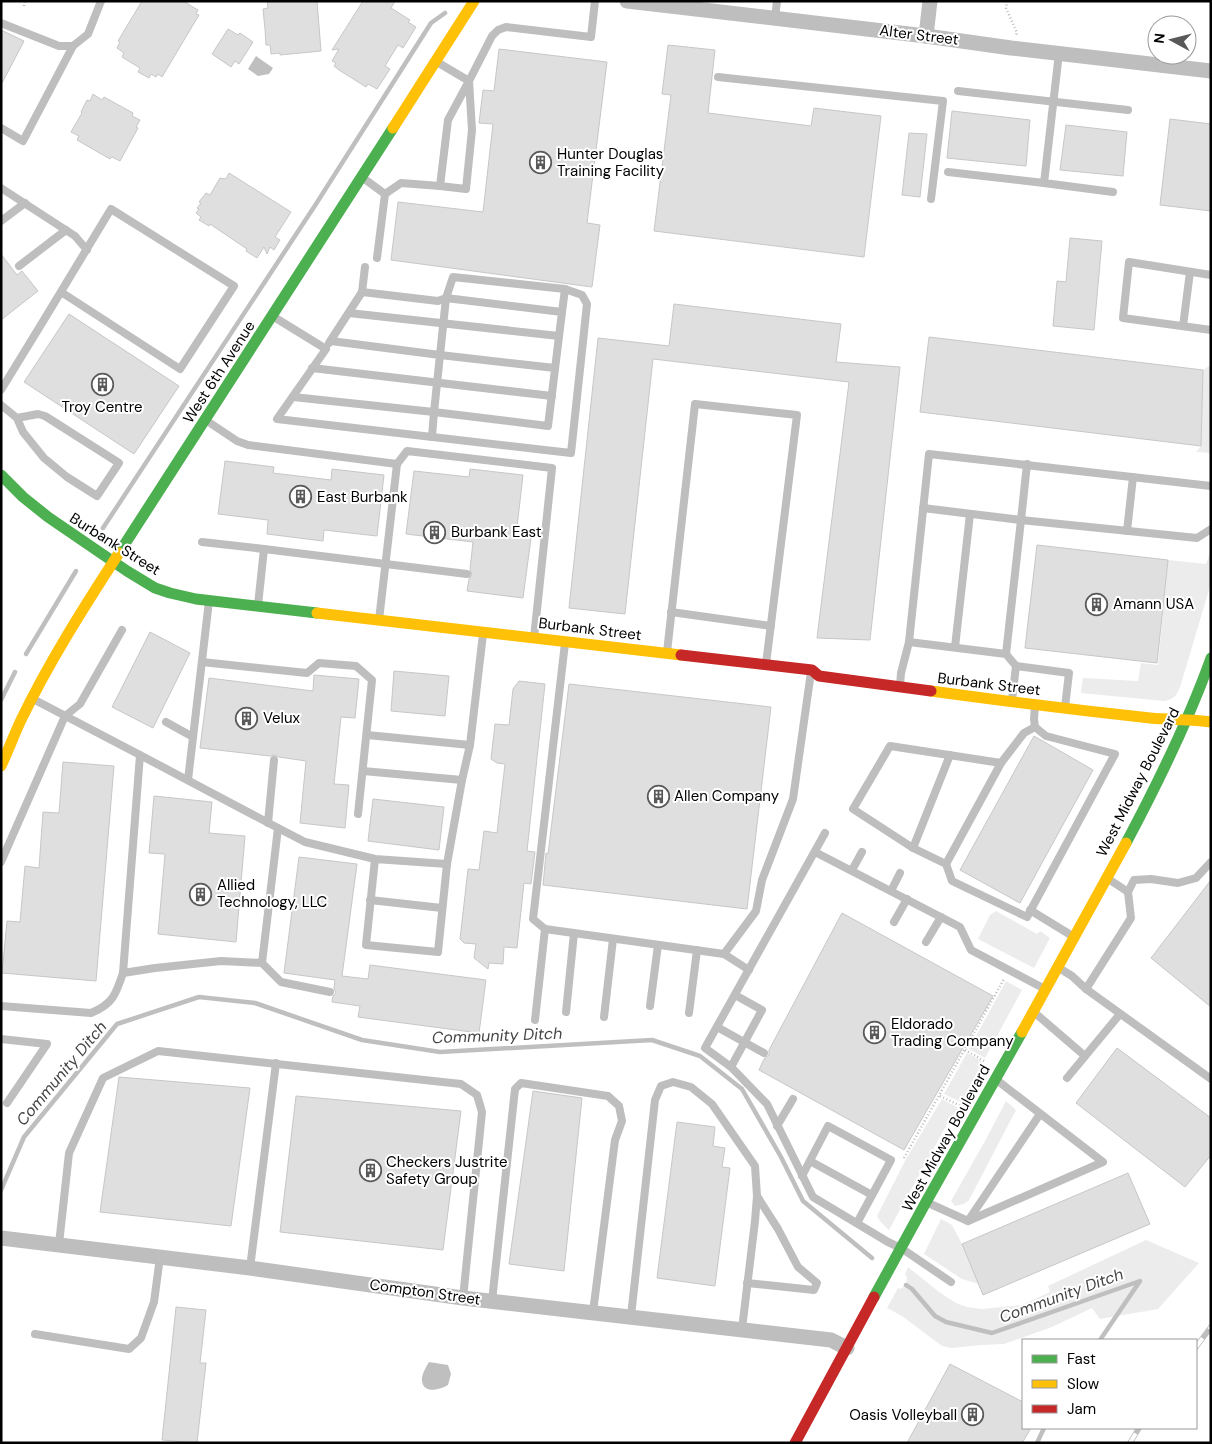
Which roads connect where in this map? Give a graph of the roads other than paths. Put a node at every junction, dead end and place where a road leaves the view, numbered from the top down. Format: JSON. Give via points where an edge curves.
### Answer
{"nodes":[{"id":1,"x":100,"y":1,"type":"edge"},
{"id":2,"x":474,"y":1,"type":"edge"},
{"id":3,"x":595,"y":1,"type":"edge"},
{"id":4,"x":627,"y":1,"type":"edge"},
{"id":5,"x":776,"y":1,"type":"edge"},
{"id":6,"x":930,"y":1,"type":"edge"},
{"id":7,"x":708,"y":6,"type":"edge"},
{"id":8,"x":774,"y":18,"type":"junction"},
{"id":9,"x":1,"y":23,"type":"edge"},
{"id":10,"x":926,"y":36,"type":"junction"},
{"id":11,"x":73,"y":46,"type":"junction"},
{"id":12,"x":1059,"y":53,"type":"junction"},
{"id":13,"x":437,"y":62,"type":"junction"},
{"id":14,"x":1211,"y":71,"type":"edge"},
{"id":15,"x":718,"y":77,"type":"dead end"},
{"id":16,"x":469,"y":81,"type":"junction"},
{"id":17,"x":958,"y":91,"type":"dead end"},
{"id":18,"x":1054,"y":102,"type":"junction"},
{"id":19,"x":1128,"y":110,"type":"dead end"},
{"id":20,"x":1,"y":128,"type":"edge"},
{"id":21,"x":948,"y":172,"type":"dead end"},
{"id":22,"x":362,"y":178,"type":"junction"},
{"id":23,"x":1044,"y":183,"type":"junction"},
{"id":24,"x":440,"y":186,"type":"junction"},
{"id":25,"x":1,"y":188,"type":"edge"},
{"id":26,"x":1113,"y":192,"type":"dead end"},
{"id":27,"x":385,"y":194,"type":"junction"},
{"id":28,"x":931,"y":200,"type":"dead end"},
{"id":29,"x":25,"y":203,"type":"junction"},
{"id":30,"x":1,"y":221,"type":"edge"},
{"id":31,"x":66,"y":230,"type":"junction"},
{"id":32,"x":87,"y":250,"type":"junction"},
{"id":33,"x":377,"y":258,"type":"dead end"},
{"id":34,"x":19,"y":266,"type":"dead end"},
{"id":35,"x":365,"y":267,"type":"dead end"},
{"id":36,"x":1190,"y":272,"type":"junction"},
{"id":37,"x":1211,"y":275,"type":"edge"},
{"id":38,"x":565,"y":289,"type":"junction"},
{"id":39,"x":61,"y":292,"type":"junction"},
{"id":40,"x":362,"y":292,"type":"junction"},
{"id":41,"x":446,"y":298,"type":"junction"},
{"id":42,"x":562,"y":312,"type":"junction"},
{"id":43,"x":349,"y":313,"type":"junction"},
{"id":44,"x":273,"y":316,"type":"junction"},
{"id":45,"x":444,"y":323,"type":"junction"},
{"id":46,"x":1183,"y":326,"type":"junction"},
{"id":47,"x":1211,"y":330,"type":"edge"},
{"id":48,"x":559,"y":336,"type":"junction"},
{"id":49,"x":331,"y":341,"type":"junction"},
{"id":50,"x":326,"y":349,"type":"junction"},
{"id":51,"x":440,"y":355,"type":"junction"},
{"id":52,"x":312,"y":368,"type":"junction"},
{"id":53,"x":555,"y":368,"type":"junction"},
{"id":54,"x":438,"y":382,"type":"junction"},
{"id":55,"x":1,"y":390,"type":"edge"},
{"id":56,"x":552,"y":396,"type":"junction"},
{"id":57,"x":292,"y":397,"type":"junction"},
{"id":58,"x":1,"y":405,"type":"edge"},
{"id":59,"x":434,"y":412,"type":"junction"},
{"id":60,"x":17,"y":418,"type":"junction"},
{"id":61,"x":206,"y":420,"type":"junction"},
{"id":62,"x":432,"y":437,"type":"junction"},
{"id":63,"x":397,"y":464,"type":"junction"},
{"id":64,"x":1027,"y":464,"type":"junction"},
{"id":65,"x":1,"y":475,"type":"edge"},
{"id":66,"x":1133,"y":477,"type":"junction"},
{"id":67,"x":1211,"y":486,"type":"edge"},
{"id":68,"x":923,"y":508,"type":"junction"},
{"id":69,"x":970,"y":514,"type":"junction"},
{"id":70,"x":1021,"y":520,"type":"junction"},
{"id":71,"x":1211,"y":529,"type":"edge"},
{"id":72,"x":1127,"y":532,"type":"junction"},
{"id":73,"x":202,"y":542,"type":"dead end"},
{"id":74,"x":264,"y":549,"type":"junction"},
{"id":75,"x":113,"y":562,"type":"junction"},
{"id":76,"x":386,"y":564,"type":"junction"},
{"id":77,"x":467,"y":574,"type":"dead end"},
{"id":78,"x":209,"y":601,"type":"junction"},
{"id":79,"x":257,"y":606,"type":"junction"},
{"id":80,"x":671,"y":612,"type":"junction"},
{"id":81,"x":379,"y":620,"type":"junction"},
{"id":82,"x":771,"y":626,"type":"junction"},
{"id":83,"x":122,"y":630,"type":"dead end"},
{"id":84,"x":484,"y":632,"type":"junction"},
{"id":85,"x":534,"y":638,"type":"junction"},
{"id":86,"x":565,"y":642,"type":"junction"},
{"id":87,"x":909,"y":642,"type":"junction"},
{"id":88,"x":955,"y":648,"type":"junction"},
{"id":89,"x":667,"y":653,"type":"junction"},
{"id":90,"x":1006,"y":654,"type":"junction"},
{"id":91,"x":1211,"y":658,"type":"edge"},
{"id":92,"x":202,"y":662,"type":"junction"},
{"id":93,"x":766,"y":664,"type":"junction"},
{"id":94,"x":1016,"y":666,"type":"junction"},
{"id":95,"x":812,"y":670,"type":"junction"},
{"id":96,"x":900,"y":688,"type":"junction"},
{"id":97,"x":32,"y":699,"type":"junction"},
{"id":98,"x":1012,"y":702,"type":"junction"},
{"id":99,"x":1035,"y":705,"type":"junction"},
{"id":100,"x":1065,"y":708,"type":"junction"},
{"id":101,"x":65,"y":716,"type":"junction"},
{"id":102,"x":1187,"y":719,"type":"junction"},
{"id":103,"x":166,"y":722,"type":"dead end"},
{"id":104,"x":1211,"y":722,"type":"edge"},
{"id":105,"x":1035,"y":727,"type":"junction"},
{"id":106,"x":367,"y":736,"type":"junction"},
{"id":107,"x":193,"y":737,"type":"junction"},
{"id":108,"x":470,"y":745,"type":"junction"},
{"id":109,"x":950,"y":755,"type":"junction"},
{"id":110,"x":140,"y":756,"type":"junction"},
{"id":111,"x":274,"y":760,"type":"dead end"},
{"id":112,"x":1001,"y":762,"type":"junction"},
{"id":113,"x":1,"y":766,"type":"edge"},
{"id":114,"x":363,"y":771,"type":"junction"},
{"id":115,"x":188,"y":780,"type":"junction"},
{"id":116,"x":462,"y":780,"type":"junction"},
{"id":117,"x":358,"y":814,"type":"dead end"},
{"id":118,"x":268,"y":823,"type":"junction"},
{"id":119,"x":278,"y":828,"type":"junction"},
{"id":120,"x":825,"y":833,"type":"dead end"},
{"id":121,"x":912,"y":848,"type":"junction"},
{"id":122,"x":815,"y":852,"type":"junction"},
{"id":123,"x":862,"y":852,"type":"dead end"},
{"id":124,"x":375,"y":859,"type":"junction"},
{"id":125,"x":1,"y":862,"type":"edge"},
{"id":126,"x":1211,"y":862,"type":"edge"},
{"id":127,"x":447,"y":864,"type":"junction"},
{"id":128,"x":946,"y":864,"type":"junction"},
{"id":129,"x":852,"y":870,"type":"junction"},
{"id":130,"x":900,"y":873,"type":"dead end"},
{"id":131,"x":1106,"y":878,"type":"junction"},
{"id":132,"x":891,"y":891,"type":"junction"},
{"id":133,"x":1128,"y":892,"type":"junction"},
{"id":134,"x":906,"y":899,"type":"junction"},
{"id":135,"x":370,"y":900,"type":"junction"},
{"id":136,"x":442,"y":908,"type":"junction"},
{"id":137,"x":1030,"y":910,"type":"junction"},
{"id":138,"x":941,"y":917,"type":"junction"},
{"id":139,"x":894,"y":922,"type":"dead end"},
{"id":140,"x":544,"y":929,"type":"junction"},
{"id":141,"x":574,"y":933,"type":"junction"},
{"id":142,"x":1074,"y":937,"type":"junction"},
{"id":143,"x":613,"y":939,"type":"junction"},
{"id":144,"x":926,"y":942,"type":"dead end"},
{"id":145,"x":658,"y":945,"type":"junction"},
{"id":146,"x":697,"y":950,"type":"junction"},
{"id":147,"x":724,"y":954,"type":"junction"},
{"id":148,"x":262,"y":964,"type":"junction"},
{"id":149,"x":1058,"y":967,"type":"junction"},
{"id":150,"x":749,"y":970,"type":"junction"},
{"id":151,"x":123,"y":973,"type":"junction"},
{"id":152,"x":1046,"y":989,"type":"junction"},
{"id":153,"x":1086,"y":989,"type":"junction"},
{"id":154,"x":330,"y":992,"type":"dead end"},
{"id":155,"x":735,"y":994,"type":"junction"},
{"id":156,"x":1,"y":1006,"type":"edge"},
{"id":157,"x":650,"y":1006,"type":"dead end"},
{"id":158,"x":566,"y":1012,"type":"dead end"},
{"id":159,"x":1033,"y":1012,"type":"junction"},
{"id":160,"x":689,"y":1013,"type":"dead end"},
{"id":161,"x":1120,"y":1014,"type":"junction"},
{"id":162,"x":604,"y":1017,"type":"dead end"},
{"id":163,"x":535,"y":1020,"type":"dead end"},
{"id":164,"x":717,"y":1027,"type":"junction"},
{"id":165,"x":1,"y":1039,"type":"edge"},
{"id":166,"x":745,"y":1042,"type":"junction"},
{"id":167,"x":764,"y":1053,"type":"dead end"},
{"id":168,"x":1086,"y":1056,"type":"junction"},
{"id":169,"x":276,"y":1064,"type":"junction"},
{"id":170,"x":731,"y":1067,"type":"junction"},
{"id":171,"x":1067,"y":1078,"type":"dead end"},
{"id":172,"x":1211,"y":1079,"type":"edge"},
{"id":173,"x":996,"y":1080,"type":"junction"},
{"id":174,"x":793,"y":1099,"type":"dead end"},
{"id":175,"x":7,"y":1103,"type":"dead end"},
{"id":176,"x":1040,"y":1114,"type":"junction"},
{"id":177,"x":778,"y":1126,"type":"junction"},
{"id":178,"x":810,"y":1162,"type":"junction"},
{"id":179,"x":802,"y":1176,"type":"junction"},
{"id":180,"x":872,"y":1195,"type":"junction"},
{"id":181,"x":757,"y":1196,"type":"junction"},
{"id":182,"x":926,"y":1202,"type":"junction"},
{"id":183,"x":968,"y":1221,"type":"junction"},
{"id":184,"x":857,"y":1223,"type":"junction"},
{"id":185,"x":1,"y":1238,"type":"edge"},
{"id":186,"x":59,"y":1244,"type":"junction"},
{"id":187,"x":901,"y":1248,"type":"junction"},
{"id":188,"x":160,"y":1257,"type":"junction"},
{"id":189,"x":250,"y":1268,"type":"junction"},
{"id":190,"x":951,"y":1282,"type":"dead end"},
{"id":191,"x":748,"y":1283,"type":"junction"},
{"id":192,"x":463,"y":1298,"type":"junction"},
{"id":193,"x":492,"y":1301,"type":"junction"},
{"id":194,"x":593,"y":1312,"type":"junction"},
{"id":195,"x":630,"y":1316,"type":"junction"},
{"id":196,"x":742,"y":1329,"type":"junction"},
{"id":197,"x":35,"y":1334,"type":"dead end"},
{"id":198,"x":847,"y":1348,"type":"junction"},
{"id":199,"x":795,"y":1443,"type":"edge"}],
"edges":[{"from":1,"to":11,"type":"lane","via":[[88,34]]},
{"from":2,"to":13,"type":"street","name":"West 6th Avenue"},
{"from":3,"to":16,"type":"lane","via":[[591,37],[506,27],[492,36]]},
{"from":4,"to":7,"type":"street","name":"Alter Street"},
{"from":5,"to":8,"type":"lane"},
{"from":6,"to":10,"type":"street"},
{"from":7,"to":8,"type":"street","name":"Alter Street"},
{"from":8,"to":10,"type":"street","name":"Alter Street"},
{"from":9,"to":11,"type":"lane","via":[[59,46]]},
{"from":10,"to":12,"type":"street","name":"Alter Street"},
{"from":11,"to":20,"type":"lane","via":[[23,141]]},
{"from":12,"to":14,"type":"street","name":"Alter Street"},
{"from":12,"to":18,"type":"lane"},
{"from":13,"to":16,"type":"lane"},
{"from":13,"to":22,"type":"street","name":"West 6th Avenue"},
{"from":15,"to":28,"type":"lane","via":[[943,101]]},
{"from":16,"to":24,"type":"lane","via":[[448,120]]},
{"from":16,"to":24,"type":"lane","via":[[472,130],[466,189]]},
{"from":17,"to":18,"type":"lane"},
{"from":18,"to":19,"type":"lane"},
{"from":18,"to":23,"type":"lane"},
{"from":21,"to":23,"type":"lane"},
{"from":22,"to":27,"type":"lane"},
{"from":22,"to":44,"type":"street","name":"West 6th Avenue"},
{"from":23,"to":26,"type":"lane"},
{"from":24,"to":27,"type":"lane","via":[[402,183]]},
{"from":25,"to":29,"type":"lane"},
{"from":27,"to":33,"type":"lane"},
{"from":29,"to":30,"type":"lane"},
{"from":29,"to":31,"type":"lane"},
{"from":31,"to":32,"type":"lane"},
{"from":31,"to":34,"type":"lane"},
{"from":32,"to":39,"type":"lane"},
{"from":32,"to":39,"type":"lane","via":[[111,209],[234,286],[180,369]]},
{"from":35,"to":40,"type":"lane"},
{"from":36,"to":37,"type":"lane"},
{"from":36,"to":46,"type":"lane"},
{"from":36,"to":46,"type":"lane","via":[[1129,262],[1123,318]]},
{"from":38,"to":41,"type":"lane","via":[[454,277]]},
{"from":38,"to":42,"type":"lane"},
{"from":38,"to":62,"type":"lane","via":[[582,295],[587,304],[570,453]]},
{"from":39,"to":55,"type":"lane"},
{"from":40,"to":41,"type":"lane","via":[[438,301]]},
{"from":40,"to":43,"type":"lane"},
{"from":41,"to":42,"type":"lane"},
{"from":41,"to":45,"type":"lane"},
{"from":42,"to":48,"type":"lane"},
{"from":43,"to":45,"type":"lane"},
{"from":43,"to":49,"type":"lane"},
{"from":44,"to":50,"type":"lane"},
{"from":44,"to":61,"type":"street","name":"West 6th Avenue"},
{"from":45,"to":48,"type":"lane"},
{"from":45,"to":51,"type":"lane"},
{"from":46,"to":47,"type":"lane"},
{"from":48,"to":53,"type":"lane"},
{"from":49,"to":50,"type":"lane"},
{"from":49,"to":51,"type":"lane"},
{"from":50,"to":52,"type":"lane"},
{"from":51,"to":53,"type":"lane"},
{"from":51,"to":54,"type":"lane"},
{"from":52,"to":54,"type":"lane"},
{"from":52,"to":57,"type":"lane"},
{"from":53,"to":56,"type":"lane"},
{"from":54,"to":56,"type":"lane"},
{"from":54,"to":59,"type":"lane"},
{"from":56,"to":59,"type":"lane","via":[[548,426]]},
{"from":57,"to":59,"type":"lane"},
{"from":57,"to":62,"type":"lane","via":[[277,419]]},
{"from":58,"to":60,"type":"lane"},
{"from":59,"to":62,"type":"lane"},
{"from":60,"to":60,"type":"lane","via":[[23,432],[44,458],[97,496],[119,463],[45,416]]},
{"from":61,"to":63,"type":"lane","via":[[248,445]]},
{"from":61,"to":75,"type":"street","name":"West 6th Avenue"},
{"from":63,"to":76,"type":"lane"},
{"from":63,"to":85,"type":"lane","via":[[406,451],[552,468]]},
{"from":64,"to":66,"type":"lane"},
{"from":64,"to":68,"type":"lane","via":[[929,454]]},
{"from":64,"to":70,"type":"lane"},
{"from":65,"to":75,"type":"street","name":"Burbank Street","via":[[52,522]]},
{"from":66,"to":67,"type":"lane"},
{"from":66,"to":72,"type":"lane"},
{"from":68,"to":69,"type":"lane"},
{"from":68,"to":87,"type":"lane"},
{"from":69,"to":70,"type":"lane"},
{"from":69,"to":88,"type":"lane"},
{"from":70,"to":72,"type":"lane"},
{"from":70,"to":90,"type":"lane"},
{"from":71,"to":72,"type":"lane","via":[[1197,538]]},
{"from":73,"to":74,"type":"lane"},
{"from":74,"to":76,"type":"lane"},
{"from":74,"to":79,"type":"lane"},
{"from":75,"to":78,"type":"street","name":"Burbank Street","via":[[165,592]]},
{"from":75,"to":97,"type":"street","name":"West 6th Avenue"},
{"from":76,"to":77,"type":"lane"},
{"from":76,"to":81,"type":"lane"},
{"from":78,"to":79,"type":"street","name":"Burbank Street"},
{"from":78,"to":92,"type":"lane"},
{"from":79,"to":81,"type":"street","name":"Burbank Street"},
{"from":80,"to":82,"type":"lane"},
{"from":80,"to":82,"type":"lane","via":[[695,404],[797,415]]},
{"from":80,"to":89,"type":"lane"},
{"from":81,"to":84,"type":"street","name":"Burbank Street"},
{"from":82,"to":93,"type":"lane"},
{"from":83,"to":101,"type":"lane","via":[[80,704]]},
{"from":84,"to":85,"type":"street","name":"Burbank Street"},
{"from":84,"to":108,"type":"lane"},
{"from":85,"to":86,"type":"street","name":"Burbank Street"},
{"from":86,"to":89,"type":"street","name":"Burbank Street"},
{"from":86,"to":140,"type":"lane","via":[[533,919]]},
{"from":87,"to":88,"type":"lane"},
{"from":87,"to":96,"type":"lane"},
{"from":88,"to":90,"type":"lane"},
{"from":89,"to":93,"type":"street","name":"Burbank Street"},
{"from":90,"to":94,"type":"lane"},
{"from":91,"to":102,"type":"street","name":"West Midway Boulevard"},
{"from":92,"to":106,"type":"lane","via":[[307,673],[319,663],[356,666],[372,680]]},
{"from":92,"to":107,"type":"lane"},
{"from":93,"to":95,"type":"street","name":"Burbank Street"},
{"from":94,"to":98,"type":"lane"},
{"from":94,"to":100,"type":"lane","via":[[1070,673]]},
{"from":95,"to":96,"type":"street","name":"Burbank Street","via":[[819,676]]},
{"from":95,"to":147,"type":"lane","via":[[793,799],[762,880],[756,911]]},
{"from":96,"to":98,"type":"street","name":"Burbank Street"},
{"from":97,"to":101,"type":"lane"},
{"from":97,"to":113,"type":"street","name":"West 6th Avenue"},
{"from":98,"to":99,"type":"street","name":"Burbank Street"},
{"from":99,"to":100,"type":"street","name":"Burbank Street"},
{"from":99,"to":105,"type":"lane"},
{"from":100,"to":102,"type":"street","name":"Burbank Street"},
{"from":101,"to":110,"type":"lane"},
{"from":101,"to":125,"type":"lane"},
{"from":102,"to":104,"type":"street","name":"Burbank Street"},
{"from":102,"to":131,"type":"street","name":"West Midway Boulevard","via":[[1152,795]]},
{"from":103,"to":107,"type":"lane"},
{"from":105,"to":112,"type":"lane","via":[[1024,733]]},
{"from":105,"to":137,"type":"lane","via":[[1046,736],[1115,754]]},
{"from":106,"to":108,"type":"lane"},
{"from":106,"to":114,"type":"lane"},
{"from":107,"to":115,"type":"lane"},
{"from":108,"to":116,"type":"lane"},
{"from":109,"to":112,"type":"lane"},
{"from":109,"to":121,"type":"lane"},
{"from":109,"to":121,"type":"lane","via":[[890,746],[853,809]]},
{"from":110,"to":115,"type":"lane"},
{"from":110,"to":151,"type":"lane"},
{"from":111,"to":118,"type":"lane"},
{"from":112,"to":128,"type":"lane"},
{"from":114,"to":116,"type":"lane"},
{"from":114,"to":117,"type":"lane"},
{"from":115,"to":118,"type":"lane"},
{"from":116,"to":127,"type":"lane"},
{"from":118,"to":119,"type":"lane"},
{"from":119,"to":124,"type":"lane","via":[[305,842]]},
{"from":119,"to":148,"type":"lane"},
{"from":120,"to":122,"type":"lane"},
{"from":121,"to":128,"type":"lane"},
{"from":122,"to":129,"type":"lane"},
{"from":122,"to":150,"type":"lane"},
{"from":123,"to":129,"type":"lane"},
{"from":124,"to":127,"type":"lane"},
{"from":124,"to":135,"type":"lane"},
{"from":126,"to":133,"type":"lane","via":[[1196,878],[1178,883],[1134,880]]},
{"from":127,"to":136,"type":"lane"},
{"from":128,"to":137,"type":"lane","via":[[952,880],[1027,918]]},
{"from":129,"to":132,"type":"lane"},
{"from":130,"to":132,"type":"lane"},
{"from":131,"to":133,"type":"lane"},
{"from":131,"to":142,"type":"street","name":"West Midway Boulevard"},
{"from":132,"to":134,"type":"lane"},
{"from":133,"to":153,"type":"lane","via":[[1131,918]]},
{"from":134,"to":138,"type":"lane"},
{"from":134,"to":139,"type":"lane"},
{"from":135,"to":136,"type":"lane"},
{"from":135,"to":136,"type":"lane","via":[[366,944],[438,952]]},
{"from":137,"to":142,"type":"lane"},
{"from":138,"to":144,"type":"lane"},
{"from":138,"to":152,"type":"lane","via":[[960,927],[972,950]]},
{"from":140,"to":141,"type":"lane"},
{"from":140,"to":163,"type":"lane"},
{"from":141,"to":143,"type":"lane"},
{"from":141,"to":158,"type":"lane"},
{"from":142,"to":149,"type":"street","name":"West Midway Boulevard"},
{"from":143,"to":145,"type":"lane"},
{"from":143,"to":162,"type":"lane"},
{"from":145,"to":146,"type":"lane"},
{"from":145,"to":157,"type":"lane"},
{"from":146,"to":147,"type":"lane"},
{"from":146,"to":160,"type":"lane"},
{"from":147,"to":150,"type":"lane"},
{"from":148,"to":151,"type":"lane","via":[[221,961]]},
{"from":148,"to":154,"type":"lane","via":[[281,982]]},
{"from":149,"to":152,"type":"street","name":"West Midway Boulevard"},
{"from":149,"to":153,"type":"lane"},
{"from":150,"to":155,"type":"lane"},
{"from":151,"to":156,"type":"lane","via":[[112,1000],[91,1013]]},
{"from":152,"to":159,"type":"street","name":"West Midway Boulevard"},
{"from":153,"to":161,"type":"lane"},
{"from":155,"to":164,"type":"lane"},
{"from":155,"to":166,"type":"lane","via":[[762,1010]]},
{"from":159,"to":168,"type":"lane"},
{"from":159,"to":173,"type":"street","name":"West Midway Boulevard"},
{"from":161,"to":168,"type":"lane"},
{"from":161,"to":172,"type":"lane"},
{"from":164,"to":166,"type":"lane"},
{"from":164,"to":170,"type":"lane","via":[[705,1048]]},
{"from":165,"to":175,"type":"lane","via":[[47,1044]]},
{"from":166,"to":167,"type":"lane"},
{"from":166,"to":170,"type":"lane"},
{"from":168,"to":171,"type":"lane"},
{"from":169,"to":186,"type":"lane","via":[[158,1051],[103,1078],[69,1153]]},
{"from":169,"to":189,"type":"lane"},
{"from":169,"to":192,"type":"lane","via":[[461,1084],[477,1095],[482,1112]]},
{"from":170,"to":177,"type":"lane","via":[[766,1104]]},
{"from":173,"to":176,"type":"lane"},
{"from":173,"to":182,"type":"street","name":"West Midway Boulevard"},
{"from":174,"to":177,"type":"lane"},
{"from":176,"to":183,"type":"lane"},
{"from":176,"to":183,"type":"lane","via":[[1103,1162]]},
{"from":177,"to":179,"type":"lane"},
{"from":178,"to":179,"type":"lane"},
{"from":178,"to":180,"type":"lane"},
{"from":178,"to":180,"type":"lane","via":[[828,1126],[891,1160]]},
{"from":179,"to":184,"type":"lane","via":[[813,1197]]},
{"from":180,"to":184,"type":"lane"},
{"from":181,"to":191,"type":"lane"},
{"from":181,"to":191,"type":"lane","via":[[798,1267],[818,1283],[814,1290]]},
{"from":181,"to":195,"type":"lane","via":[[755,1166],[712,1104],[691,1087],[673,1082],[661,1086],[655,1100]]},
{"from":182,"to":183,"type":"lane"},
{"from":182,"to":187,"type":"street","name":"West Midway Boulevard"},
{"from":184,"to":187,"type":"lane"},
{"from":185,"to":186,"type":"street","name":"Compton Street"},
{"from":186,"to":188,"type":"street","name":"Compton Street"},
{"from":187,"to":190,"type":"lane"},
{"from":187,"to":198,"type":"street","name":"West Midway Boulevard"},
{"from":188,"to":189,"type":"street","name":"Compton Street"},
{"from":188,"to":197,"type":"lane","via":[[154,1302],[141,1338],[129,1349]]},
{"from":189,"to":192,"type":"street","name":"Compton Street"},
{"from":191,"to":196,"type":"lane"},
{"from":192,"to":193,"type":"street","name":"Compton Street"},
{"from":193,"to":194,"type":"street","name":"Compton Street"},
{"from":193,"to":194,"type":"lane","via":[[515,1089],[521,1083],[608,1096],[619,1106],[622,1121],[615,1140]]},
{"from":194,"to":195,"type":"street","name":"Compton Street"},
{"from":195,"to":196,"type":"street","name":"Compton Street"},
{"from":196,"to":198,"type":"street","name":"Compton Street","via":[[832,1340]]},
{"from":198,"to":199,"type":"street","name":"West Midway Boulevard"}]}
